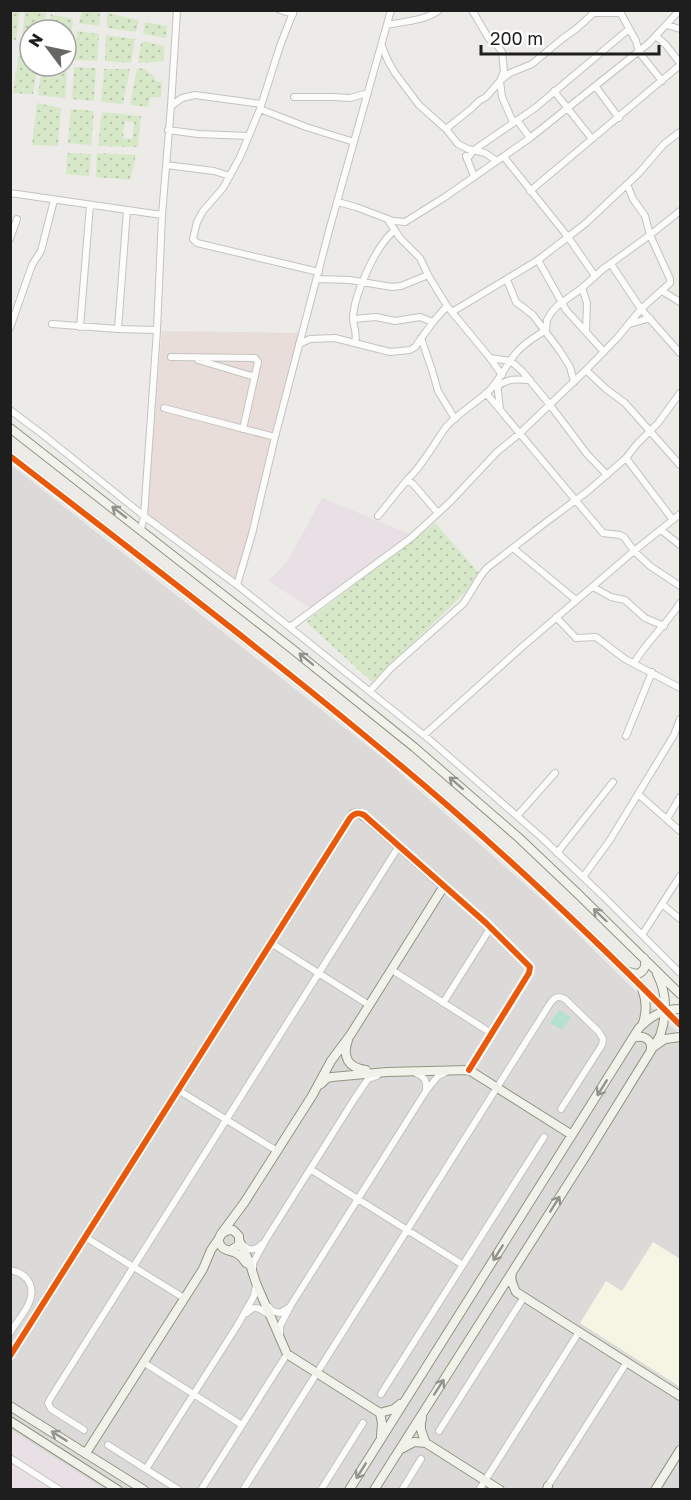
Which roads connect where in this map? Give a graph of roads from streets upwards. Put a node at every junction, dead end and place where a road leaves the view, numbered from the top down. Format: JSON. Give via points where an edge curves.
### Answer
{"nodes":[{"id":1,"x":177,"y":10,"type":"edge"},
{"id":2,"x":280,"y":10,"type":"edge"},
{"id":3,"x":391,"y":10,"type":"edge"},
{"id":4,"x":439,"y":10,"type":"edge"},
{"id":5,"x":472,"y":10,"type":"edge"},
{"id":6,"x":680,"y":10,"type":"edge"},
{"id":7,"x":596,"y":12,"type":"edge"},
{"id":8,"x":620,"y":12,"type":"edge"},
{"id":9,"x":293,"y":13,"type":"edge"},
{"id":10,"x":387,"y":25,"type":"junction"},
{"id":11,"x":667,"y":25,"type":"junction"},
{"id":12,"x":629,"y":29,"type":"junction"},
{"id":13,"x":681,"y":29,"type":"edge"},
{"id":14,"x":657,"y":37,"type":"junction"},
{"id":15,"x":381,"y":45,"type":"junction"},
{"id":16,"x":639,"y":52,"type":"junction"},
{"id":17,"x":388,"y":61,"type":"junction"},
{"id":18,"x":375,"y":64,"type":"junction"},
{"id":19,"x":681,"y":64,"type":"edge"},
{"id":20,"x":500,"y":81,"type":"junction"},
{"id":21,"x":662,"y":81,"type":"junction"},
{"id":22,"x":596,"y":87,"type":"junction"},
{"id":23,"x":554,"y":91,"type":"junction"},
{"id":24,"x":368,"y":93,"type":"junction"},
{"id":25,"x":294,"y":97,"type":"dead end"},
{"id":26,"x":171,"y":106,"type":"junction"},
{"id":27,"x":261,"y":107,"type":"junction"},
{"id":28,"x":568,"y":108,"type":"junction"},
{"id":29,"x":619,"y":118,"type":"junction"},
{"id":30,"x":515,"y":121,"type":"junction"},
{"id":31,"x":446,"y":129,"type":"junction"},
{"id":32,"x":168,"y":130,"type":"junction"},
{"id":33,"x":681,"y":132,"type":"edge"},
{"id":34,"x":249,"y":136,"type":"junction"},
{"id":35,"x":530,"y":138,"type":"junction"},
{"id":36,"x":592,"y":139,"type":"junction"},
{"id":37,"x":354,"y":142,"type":"junction"},
{"id":38,"x":462,"y":147,"type":"junction"},
{"id":39,"x":474,"y":150,"type":"junction"},
{"id":40,"x":485,"y":153,"type":"junction"},
{"id":41,"x":504,"y":157,"type":"junction"},
{"id":42,"x":467,"y":159,"type":"junction"},
{"id":43,"x":497,"y":161,"type":"junction"},
{"id":44,"x":166,"y":165,"type":"junction"},
{"id":45,"x":486,"y":168,"type":"junction"},
{"id":46,"x":230,"y":176,"type":"junction"},
{"id":47,"x":474,"y":177,"type":"junction"},
{"id":48,"x":627,"y":184,"type":"junction"},
{"id":49,"x":530,"y":191,"type":"junction"},
{"id":50,"x":10,"y":193,"type":"edge"},
{"id":51,"x":54,"y":200,"type":"junction"},
{"id":52,"x":338,"y":202,"type":"junction"},
{"id":53,"x":90,"y":205,"type":"junction"},
{"id":54,"x":127,"y":210,"type":"junction"},
{"id":55,"x":678,"y":213,"type":"edge"},
{"id":56,"x":162,"y":215,"type":"junction"},
{"id":57,"x":17,"y":219,"type":"dead end"},
{"id":58,"x":387,"y":219,"type":"junction"},
{"id":59,"x":681,"y":222,"type":"edge"},
{"id":60,"x":395,"y":230,"type":"junction"},
{"id":61,"x":650,"y":236,"type":"junction"},
{"id":62,"x":568,"y":237,"type":"junction"},
{"id":63,"x":10,"y":238,"type":"edge"},
{"id":64,"x":538,"y":260,"type":"junction"},
{"id":65,"x":611,"y":264,"type":"junction"},
{"id":66,"x":318,"y":275,"type":"junction"},
{"id":67,"x":428,"y":275,"type":"junction"},
{"id":68,"x":595,"y":276,"type":"junction"},
{"id":69,"x":507,"y":280,"type":"junction"},
{"id":70,"x":363,"y":283,"type":"junction"},
{"id":71,"x":582,"y":288,"type":"junction"},
{"id":72,"x":662,"y":291,"type":"junction"},
{"id":73,"x":561,"y":302,"type":"junction"},
{"id":74,"x":681,"y":302,"type":"edge"},
{"id":75,"x":447,"y":306,"type":"junction"},
{"id":76,"x":641,"y":309,"type":"junction"},
{"id":77,"x":452,"y":312,"type":"junction"},
{"id":78,"x":650,"y":318,"type":"junction"},
{"id":79,"x":353,"y":319,"type":"junction"},
{"id":80,"x":433,"y":322,"type":"junction"},
{"id":81,"x":52,"y":324,"type":"dead end"},
{"id":82,"x":630,"y":324,"type":"junction"},
{"id":83,"x":80,"y":327,"type":"junction"},
{"id":84,"x":10,"y":328,"type":"edge"},
{"id":85,"x":118,"y":329,"type":"junction"},
{"id":86,"x":158,"y":330,"type":"junction"},
{"id":87,"x":546,"y":330,"type":"junction"},
{"id":88,"x":586,"y":331,"type":"junction"},
{"id":89,"x":421,"y":338,"type":"junction"},
{"id":90,"x":355,"y":343,"type":"junction"},
{"id":91,"x":299,"y":344,"type":"junction"},
{"id":92,"x":604,"y":352,"type":"junction"},
{"id":93,"x":681,"y":352,"type":"edge"},
{"id":94,"x":171,"y":357,"type":"dead end"},
{"id":95,"x":191,"y":357,"type":"junction"},
{"id":96,"x":490,"y":358,"type":"junction"},
{"id":97,"x":511,"y":361,"type":"junction"},
{"id":98,"x":586,"y":370,"type":"junction"},
{"id":99,"x":502,"y":375,"type":"junction"},
{"id":100,"x":255,"y":377,"type":"junction"},
{"id":101,"x":530,"y":380,"type":"junction"},
{"id":102,"x":574,"y":382,"type":"junction"},
{"id":103,"x":497,"y":385,"type":"junction"},
{"id":104,"x":486,"y":393,"type":"junction"},
{"id":105,"x":681,"y":393,"type":"edge"},
{"id":106,"x":542,"y":395,"type":"junction"},
{"id":107,"x":550,"y":405,"type":"junction"},
{"id":108,"x":164,"y":408,"type":"dead end"},
{"id":109,"x":500,"y":409,"type":"junction"},
{"id":110,"x":10,"y":410,"type":"edge"},
{"id":111,"x":542,"y":412,"type":"junction"},
{"id":112,"x":455,"y":419,"type":"junction"},
{"id":113,"x":10,"y":428,"type":"edge"},
{"id":114,"x":243,"y":429,"type":"junction"},
{"id":115,"x":651,"y":431,"type":"junction"},
{"id":116,"x":519,"y":434,"type":"junction"},
{"id":117,"x":275,"y":437,"type":"junction"},
{"id":118,"x":10,"y":456,"type":"edge"},
{"id":119,"x":626,"y":458,"type":"junction"},
{"id":120,"x":681,"y":465,"type":"edge"},
{"id":121,"x":607,"y":475,"type":"junction"},
{"id":122,"x":407,"y":480,"type":"junction"},
{"id":123,"x":575,"y":501,"type":"junction"},
{"id":124,"x":438,"y":513,"type":"junction"},
{"id":125,"x":681,"y":514,"type":"edge"},
{"id":126,"x":144,"y":516,"type":"junction"},
{"id":127,"x":378,"y":516,"type":"dead end"},
{"id":128,"x":673,"y":520,"type":"junction"},
{"id":129,"x":141,"y":529,"type":"junction"},
{"id":130,"x":661,"y":530,"type":"junction"},
{"id":131,"x":681,"y":545,"type":"edge"},
{"id":132,"x":513,"y":548,"type":"junction"},
{"id":133,"x":634,"y":551,"type":"junction"},
{"id":134,"x":237,"y":585,"type":"junction"},
{"id":135,"x":681,"y":586,"type":"edge"},
{"id":136,"x":593,"y":587,"type":"junction"},
{"id":137,"x":576,"y":600,"type":"junction"},
{"id":138,"x":681,"y":603,"type":"edge"},
{"id":139,"x":556,"y":617,"type":"junction"},
{"id":140,"x":664,"y":626,"type":"junction"},
{"id":141,"x":290,"y":627,"type":"junction"},
{"id":142,"x":634,"y":663,"type":"junction"},
{"id":143,"x":652,"y":672,"type":"junction"},
{"id":144,"x":681,"y":688,"type":"edge"},
{"id":145,"x":370,"y":691,"type":"junction"},
{"id":146,"x":681,"y":719,"type":"edge"},
{"id":147,"x":424,"y":735,"type":"junction"},
{"id":148,"x":626,"y":736,"type":"dead end"},
{"id":149,"x":677,"y":737,"type":"edge"},
{"id":150,"x":555,"y":773,"type":"dead end"},
{"id":151,"x":613,"y":782,"type":"dead end"},
{"id":152,"x":638,"y":794,"type":"junction"},
{"id":153,"x":681,"y":796,"type":"edge"},
{"id":154,"x":517,"y":816,"type":"junction"},
{"id":155,"x":667,"y":819,"type":"junction"},
{"id":156,"x":681,"y":831,"type":"edge"},
{"id":157,"x":399,"y":846,"type":"junction"},
{"id":158,"x":557,"y":853,"type":"junction"},
{"id":159,"x":681,"y":876,"type":"edge"},
{"id":160,"x":583,"y":877,"type":"junction"},
{"id":161,"x":444,"y":886,"type":"junction"},
{"id":162,"x":662,"y":904,"type":"junction"},
{"id":163,"x":681,"y":919,"type":"edge"},
{"id":164,"x":491,"y":927,"type":"junction"},
{"id":165,"x":642,"y":935,"type":"junction"},
{"id":166,"x":271,"y":943,"type":"junction"},
{"id":167,"x":642,"y":956,"type":"junction"},
{"id":168,"x":392,"y":970,"type":"junction"},
{"id":169,"x":627,"y":971,"type":"junction"},
{"id":170,"x":319,"y":973,"type":"junction"},
{"id":171,"x":681,"y":973,"type":"edge"},
{"id":172,"x":637,"y":981,"type":"junction"},
{"id":173,"x":681,"y":994,"type":"edge"},
{"id":174,"x":443,"y":1003,"type":"junction"},
{"id":175,"x":369,"y":1005,"type":"junction"},
{"id":176,"x":681,"y":1009,"type":"edge"},
{"id":177,"x":666,"y":1010,"type":"junction"},
{"id":178,"x":681,"y":1025,"type":"edge"},
{"id":179,"x":639,"y":1028,"type":"junction"},
{"id":180,"x":491,"y":1033,"type":"junction"},
{"id":181,"x":351,"y":1034,"type":"junction"},
{"id":182,"x":681,"y":1037,"type":"edge"},
{"id":183,"x":633,"y":1038,"type":"junction"},
{"id":184,"x":650,"y":1050,"type":"junction"},
{"id":185,"x":331,"y":1061,"type":"junction"},
{"id":186,"x":349,"y":1062,"type":"junction"},
{"id":187,"x":452,"y":1070,"type":"junction"},
{"id":188,"x":469,"y":1070,"type":"junction"},
{"id":189,"x":413,"y":1071,"type":"junction"},
{"id":190,"x":387,"y":1072,"type":"junction"},
{"id":191,"x":341,"y":1076,"type":"junction"},
{"id":192,"x":497,"y":1088,"type":"junction"},
{"id":193,"x":178,"y":1090,"type":"junction"},
{"id":194,"x":426,"y":1091,"type":"junction"},
{"id":195,"x":312,"y":1096,"type":"junction"},
{"id":196,"x":355,"y":1098,"type":"junction"},
{"id":197,"x":561,"y":1109,"type":"dead end"},
{"id":198,"x":226,"y":1120,"type":"junction"},
{"id":199,"x":572,"y":1135,"type":"junction"},
{"id":200,"x":544,"y":1137,"type":"dead end"},
{"id":201,"x":277,"y":1151,"type":"junction"},
{"id":202,"x":310,"y":1169,"type":"junction"},
{"id":203,"x":357,"y":1200,"type":"junction"},
{"id":204,"x":244,"y":1203,"type":"junction"},
{"id":205,"x":407,"y":1230,"type":"junction"},
{"id":206,"x":220,"y":1235,"type":"junction"},
{"id":207,"x":85,"y":1237,"type":"junction"},
{"id":208,"x":239,"y":1238,"type":"junction"},
{"id":209,"x":265,"y":1241,"type":"junction"},
{"id":210,"x":229,"y":1250,"type":"junction"},
{"id":211,"x":463,"y":1265,"type":"junction"},
{"id":212,"x":133,"y":1267,"type":"junction"},
{"id":213,"x":203,"y":1269,"type":"junction"},
{"id":214,"x":10,"y":1270,"type":"edge"},
{"id":215,"x":512,"y":1272,"type":"junction"},
{"id":216,"x":255,"y":1281,"type":"junction"},
{"id":217,"x":520,"y":1294,"type":"junction"},
{"id":218,"x":184,"y":1298,"type":"junction"},
{"id":219,"x":496,"y":1298,"type":"junction"},
{"id":220,"x":263,"y":1301,"type":"junction"},
{"id":221,"x":291,"y":1305,"type":"junction"},
{"id":222,"x":269,"y":1314,"type":"junction"},
{"id":223,"x":237,"y":1326,"type":"junction"},
{"id":224,"x":579,"y":1332,"type":"junction"},
{"id":225,"x":10,"y":1333,"type":"edge"},
{"id":226,"x":280,"y":1341,"type":"junction"},
{"id":227,"x":287,"y":1354,"type":"junction"},
{"id":228,"x":10,"y":1356,"type":"edge"},
{"id":229,"x":143,"y":1362,"type":"junction"},
{"id":230,"x":627,"y":1362,"type":"junction"},
{"id":231,"x":316,"y":1373,"type":"junction"},
{"id":232,"x":194,"y":1394,"type":"junction"},
{"id":233,"x":381,"y":1394,"type":"dead end"},
{"id":234,"x":681,"y":1396,"type":"edge"},
{"id":235,"x":404,"y":1401,"type":"junction"},
{"id":236,"x":10,"y":1406,"type":"edge"},
{"id":237,"x":423,"y":1412,"type":"junction"},
{"id":238,"x":380,"y":1413,"type":"junction"},
{"id":239,"x":10,"y":1421,"type":"edge"},
{"id":240,"x":363,"y":1423,"type":"dead end"},
{"id":241,"x":242,"y":1425,"type":"junction"},
{"id":242,"x":84,"y":1430,"type":"dead end"},
{"id":243,"x":439,"y":1431,"type":"dead end"},
{"id":244,"x":380,"y":1441,"type":"junction"},
{"id":245,"x":426,"y":1443,"type":"junction"},
{"id":246,"x":108,"y":1445,"type":"dead end"},
{"id":247,"x":681,"y":1450,"type":"edge"},
{"id":248,"x":398,"y":1452,"type":"junction"},
{"id":249,"x":86,"y":1453,"type":"junction"},
{"id":250,"x":10,"y":1458,"type":"edge"},
{"id":251,"x":421,"y":1459,"type":"dead end"},
{"id":252,"x":146,"y":1469,"type":"junction"},
{"id":253,"x":485,"y":1480,"type":"junction"},
{"id":254,"x":547,"y":1488,"type":"edge"},
{"id":255,"x":60,"y":1490,"type":"edge"},
{"id":256,"x":118,"y":1490,"type":"edge"},
{"id":257,"x":144,"y":1490,"type":"edge"},
{"id":258,"x":179,"y":1490,"type":"edge"},
{"id":259,"x":201,"y":1490,"type":"edge"},
{"id":260,"x":243,"y":1490,"type":"edge"},
{"id":261,"x":321,"y":1490,"type":"edge"},
{"id":262,"x":350,"y":1490,"type":"edge"},
{"id":263,"x":374,"y":1490,"type":"edge"},
{"id":264,"x":402,"y":1490,"type":"edge"},
{"id":265,"x":479,"y":1490,"type":"edge"},
{"id":266,"x":500,"y":1490,"type":"edge"},
{"id":267,"x":647,"y":1490,"type":"edge"},
{"id":268,"x":654,"y":1490,"type":"edge"}],
"edges":[{"from":1,"to":26,"type":"street"},
{"from":2,"to":9,"type":"street"},
{"from":3,"to":10,"type":"street"},
{"from":4,"to":10,"type":"street","via":[[425,18]]},
{"from":5,"to":20,"type":"street","via":[[501,52],[504,70]]},
{"from":6,"to":11,"type":"street"},
{"from":7,"to":8,"type":"street"},
{"from":7,"to":20,"type":"street","via":[[532,64]]},
{"from":8,"to":12,"type":"street"},
{"from":9,"to":27,"type":"street"},
{"from":10,"to":15,"type":"street"},
{"from":11,"to":13,"type":"street"},
{"from":11,"to":14,"type":"street"},
{"from":12,"to":16,"type":"street"},
{"from":12,"to":23,"type":"street"},
{"from":14,"to":16,"type":"street"},
{"from":14,"to":19,"type":"street"},
{"from":15,"to":17,"type":"street"},
{"from":15,"to":18,"type":"street"},
{"from":16,"to":21,"type":"street"},
{"from":16,"to":22,"type":"street"},
{"from":17,"to":18,"type":"street"},
{"from":17,"to":31,"type":"street","via":[[419,105]]},
{"from":18,"to":24,"type":"street"},
{"from":19,"to":21,"type":"street"},
{"from":20,"to":30,"type":"street","via":[[502,97]]},
{"from":20,"to":31,"type":"street"},
{"from":21,"to":29,"type":"street"},
{"from":22,"to":28,"type":"street"},
{"from":22,"to":29,"type":"street"},
{"from":23,"to":28,"type":"street"},
{"from":23,"to":30,"type":"street"},
{"from":24,"to":25,"type":"street","via":[[350,98]]},
{"from":24,"to":37,"type":"street"},
{"from":26,"to":27,"type":"street","via":[[195,95]]},
{"from":26,"to":32,"type":"street"},
{"from":27,"to":34,"type":"street"},
{"from":27,"to":37,"type":"street"},
{"from":28,"to":35,"type":"street"},
{"from":28,"to":36,"type":"street"},
{"from":29,"to":36,"type":"street"},
{"from":30,"to":35,"type":"street"},
{"from":30,"to":39,"type":"street"},
{"from":31,"to":38,"type":"street"},
{"from":32,"to":34,"type":"street"},
{"from":32,"to":44,"type":"street"},
{"from":33,"to":48,"type":"street","via":[[661,147]]},
{"from":34,"to":46,"type":"street"},
{"from":35,"to":41,"type":"street"},
{"from":36,"to":49,"type":"street"},
{"from":37,"to":52,"type":"street"},
{"from":38,"to":39,"type":"street"},
{"from":38,"to":42,"type":"street"},
{"from":39,"to":40,"type":"street"},
{"from":39,"to":42,"type":"street"},
{"from":40,"to":43,"type":"street"},
{"from":40,"to":45,"type":"street"},
{"from":41,"to":43,"type":"street"},
{"from":41,"to":49,"type":"street"},
{"from":42,"to":47,"type":"street"},
{"from":43,"to":45,"type":"street"},
{"from":44,"to":46,"type":"street"},
{"from":44,"to":56,"type":"street"},
{"from":45,"to":47,"type":"street"},
{"from":46,"to":66,"type":"street","via":[[203,211],[193,241]]},
{"from":47,"to":58,"type":"street","via":[[405,222]]},
{"from":48,"to":61,"type":"street","via":[[645,216]]},
{"from":48,"to":62,"type":"street"},
{"from":49,"to":62,"type":"street"},
{"from":50,"to":51,"type":"street"},
{"from":51,"to":53,"type":"street"},
{"from":51,"to":84,"type":"street","via":[[41,251],[32,264]]},
{"from":52,"to":58,"type":"street"},
{"from":52,"to":66,"type":"street"},
{"from":53,"to":54,"type":"street"},
{"from":53,"to":83,"type":"street"},
{"from":54,"to":56,"type":"street"},
{"from":54,"to":85,"type":"street"},
{"from":55,"to":59,"type":"street"},
{"from":55,"to":61,"type":"street"},
{"from":56,"to":86,"type":"street"},
{"from":57,"to":63,"type":"street"},
{"from":58,"to":60,"type":"street"},
{"from":60,"to":67,"type":"street","via":[[420,258]]},
{"from":60,"to":70,"type":"street","via":[[383,242]]},
{"from":61,"to":65,"type":"street"},
{"from":61,"to":72,"type":"street","via":[[670,279]]},
{"from":62,"to":64,"type":"street"},
{"from":62,"to":68,"type":"street"},
{"from":64,"to":69,"type":"street"},
{"from":64,"to":73,"type":"street"},
{"from":65,"to":68,"type":"street"},
{"from":65,"to":76,"type":"street"},
{"from":66,"to":70,"type":"street"},
{"from":66,"to":91,"type":"street"},
{"from":67,"to":70,"type":"street","via":[[401,286]]},
{"from":67,"to":75,"type":"street"},
{"from":68,"to":71,"type":"street"},
{"from":69,"to":77,"type":"street"},
{"from":69,"to":87,"type":"street","via":[[516,302]]},
{"from":70,"to":79,"type":"street"},
{"from":71,"to":73,"type":"street"},
{"from":71,"to":88,"type":"street","via":[[587,303]]},
{"from":72,"to":74,"type":"street"},
{"from":72,"to":76,"type":"street"},
{"from":73,"to":87,"type":"street","via":[[547,320]]},
{"from":73,"to":88,"type":"street"},
{"from":75,"to":77,"type":"street"},
{"from":75,"to":80,"type":"street"},
{"from":76,"to":78,"type":"street"},
{"from":76,"to":82,"type":"street"},
{"from":77,"to":96,"type":"street"},
{"from":78,"to":82,"type":"street"},
{"from":78,"to":93,"type":"street"},
{"from":79,"to":80,"type":"street","via":[[395,321],[420,317]]},
{"from":79,"to":90,"type":"street"},
{"from":80,"to":89,"type":"street"},
{"from":81,"to":83,"type":"street"},
{"from":82,"to":92,"type":"street"},
{"from":83,"to":85,"type":"street"},
{"from":85,"to":86,"type":"street"},
{"from":86,"to":126,"type":"street"},
{"from":87,"to":97,"type":"street","via":[[522,346]]},
{"from":87,"to":102,"type":"street","via":[[570,367]]},
{"from":88,"to":92,"type":"street"},
{"from":89,"to":90,"type":"street","via":[[410,350],[390,352]]},
{"from":89,"to":112,"type":"street","via":[[438,391]]},
{"from":90,"to":91,"type":"street","via":[[325,338]]},
{"from":91,"to":117,"type":"street"},
{"from":92,"to":98,"type":"street"},
{"from":94,"to":95,"type":"street"},
{"from":95,"to":100,"type":"street"},
{"from":95,"to":100,"type":"street","via":[[255,358]]},
{"from":96,"to":97,"type":"street"},
{"from":96,"to":99,"type":"street"},
{"from":97,"to":99,"type":"street"},
{"from":97,"to":101,"type":"street"},
{"from":98,"to":102,"type":"street"},
{"from":98,"to":115,"type":"street"},
{"from":99,"to":103,"type":"street"},
{"from":100,"to":114,"type":"street"},
{"from":101,"to":103,"type":"street","via":[[516,379]]},
{"from":101,"to":106,"type":"street"},
{"from":102,"to":107,"type":"street"},
{"from":103,"to":104,"type":"street"},
{"from":103,"to":109,"type":"street"},
{"from":104,"to":109,"type":"street"},
{"from":104,"to":112,"type":"street"},
{"from":105,"to":115,"type":"street"},
{"from":106,"to":107,"type":"street"},
{"from":106,"to":111,"type":"street"},
{"from":107,"to":111,"type":"street"},
{"from":107,"to":121,"type":"street"},
{"from":108,"to":114,"type":"street"},
{"from":109,"to":116,"type":"street"},
{"from":110,"to":126,"type":"street"},
{"from":111,"to":116,"type":"street"},
{"from":112,"to":122,"type":"street"},
{"from":129,"to":113,"type":"street","one_way":true},
{"from":114,"to":117,"type":"street"},
{"from":115,"to":119,"type":"street"},
{"from":115,"to":120,"type":"street"},
{"from":116,"to":123,"type":"street"},
{"from":116,"to":124,"type":"street"},
{"from":117,"to":134,"type":"street"},
{"from":118,"to":169,"type":"street","via":[[395,760]]},
{"from":119,"to":121,"type":"street"},
{"from":119,"to":128,"type":"street"},
{"from":121,"to":123,"type":"street"},
{"from":122,"to":124,"type":"street"},
{"from":122,"to":127,"type":"street"},
{"from":123,"to":132,"type":"street"},
{"from":123,"to":133,"type":"street","via":[[603,534],[624,537]]},
{"from":124,"to":141,"type":"street","via":[[411,538]]},
{"from":125,"to":128,"type":"street"},
{"from":126,"to":129,"type":"street"},
{"from":126,"to":134,"type":"street"},
{"from":128,"to":130,"type":"street"},
{"from":167,"to":129,"type":"street","one_way":true,"via":[[518,837],[414,747]]},
{"from":130,"to":131,"type":"street"},
{"from":130,"to":133,"type":"street"},
{"from":132,"to":137,"type":"street"},
{"from":132,"to":145,"type":"street","via":[[487,568],[463,604]]},
{"from":133,"to":135,"type":"street"},
{"from":133,"to":136,"type":"street"},
{"from":134,"to":141,"type":"street"},
{"from":136,"to":137,"type":"street"},
{"from":136,"to":140,"type":"street","via":[[625,600],[645,618]]},
{"from":137,"to":139,"type":"street"},
{"from":138,"to":140,"type":"street"},
{"from":139,"to":142,"type":"street","via":[[576,638],[596,638]]},
{"from":139,"to":147,"type":"street"},
{"from":140,"to":142,"type":"street"},
{"from":141,"to":145,"type":"street"},
{"from":142,"to":143,"type":"street"},
{"from":143,"to":144,"type":"street"},
{"from":143,"to":148,"type":"street"},
{"from":145,"to":147,"type":"street"},
{"from":146,"to":149,"type":"street"},
{"from":147,"to":154,"type":"street"},
{"from":149,"to":152,"type":"street"},
{"from":150,"to":154,"type":"street"},
{"from":151,"to":158,"type":"street"},
{"from":152,"to":155,"type":"street"},
{"from":152,"to":160,"type":"street"},
{"from":153,"to":155,"type":"street"},
{"from":154,"to":158,"type":"street"},
{"from":155,"to":156,"type":"street"},
{"from":157,"to":161,"type":"street"},
{"from":157,"to":166,"type":"street","via":[[364,815],[353,814]]},
{"from":157,"to":170,"type":"street"},
{"from":158,"to":160,"type":"street"},
{"from":159,"to":162,"type":"street"},
{"from":160,"to":165,"type":"street"},
{"from":161,"to":164,"type":"street"},
{"from":161,"to":168,"type":"street"},
{"from":162,"to":163,"type":"street"},
{"from":162,"to":165,"type":"street"},
{"from":164,"to":174,"type":"street"},
{"from":164,"to":180,"type":"street","via":[[529,964],[530,970]]},
{"from":165,"to":171,"type":"street"},
{"from":166,"to":170,"type":"street"},
{"from":166,"to":193,"type":"street"},
{"from":167,"to":169,"type":"street","via":[[645,969],[637,974]]},
{"from":167,"to":173,"type":"street"},
{"from":167,"to":177,"type":"street","via":[[661,982]]},
{"from":168,"to":174,"type":"street"},
{"from":168,"to":175,"type":"street"},
{"from":169,"to":172,"type":"street"},
{"from":170,"to":175,"type":"street"},
{"from":170,"to":198,"type":"street"},
{"from":172,"to":177,"type":"street"},
{"from":172,"to":179,"type":"street","via":[[646,1005]]},
{"from":174,"to":180,"type":"street"},
{"from":175,"to":181,"type":"street"},
{"from":176,"to":177,"type":"street"},
{"from":177,"to":178,"type":"street"},
{"from":177,"to":179,"type":"street"},
{"from":177,"to":184,"type":"street","via":[[660,1036]]},
{"from":179,"to":183,"type":"street"},
{"from":180,"to":188,"type":"street"},
{"from":181,"to":185,"type":"street"},
{"from":181,"to":186,"type":"street","via":[[345,1050]]},
{"from":182,"to":184,"type":"street","via":[[665,1039]]},
{"from":183,"to":184,"type":"street","via":[[647,1038]]},
{"from":183,"to":199,"type":"street","one_way":true},
{"from":215,"to":184,"type":"street","one_way":true},
{"from":185,"to":186,"type":"street","via":[[341,1056]]},
{"from":185,"to":191,"type":"street","via":[[330,1070]]},
{"from":185,"to":195,"type":"street"},
{"from":186,"to":190,"type":"street","via":[[358,1069]]},
{"from":186,"to":191,"type":"street","via":[[349,1071]]},
{"from":187,"to":188,"type":"street"},
{"from":187,"to":189,"type":"street"},
{"from":187,"to":194,"type":"street","via":[[438,1076]]},
{"from":188,"to":192,"type":"street"},
{"from":189,"to":190,"type":"street"},
{"from":189,"to":194,"type":"street","via":[[425,1079]]},
{"from":190,"to":191,"type":"street"},
{"from":190,"to":196,"type":"street","via":[[368,1079]]},
{"from":191,"to":195,"type":"street","via":[[327,1078]]},
{"from":191,"to":196,"type":"street","via":[[355,1078]]},
{"from":192,"to":197,"type":"street","via":[[551,1002],[556,997],[563,998],[599,1032],[603,1041]]},
{"from":192,"to":199,"type":"street"},
{"from":192,"to":205,"type":"street"},
{"from":193,"to":198,"type":"street"},
{"from":193,"to":207,"type":"street"},
{"from":194,"to":203,"type":"street"},
{"from":195,"to":201,"type":"street"},
{"from":196,"to":202,"type":"street"},
{"from":198,"to":201,"type":"street"},
{"from":198,"to":212,"type":"street"},
{"from":199,"to":235,"type":"street","one_way":true},
{"from":200,"to":211,"type":"street"},
{"from":201,"to":204,"type":"street"},
{"from":202,"to":203,"type":"street"},
{"from":202,"to":209,"type":"street"},
{"from":203,"to":205,"type":"street"},
{"from":203,"to":221,"type":"street"},
{"from":204,"to":206,"type":"street"},
{"from":204,"to":208,"type":"street","via":[[235,1221]]},
{"from":205,"to":211,"type":"street"},
{"from":205,"to":231,"type":"street"},
{"from":206,"to":208,"type":"street","via":[[230,1229]]},
{"from":206,"to":210,"type":"street","via":[[221,1246]]},
{"from":206,"to":213,"type":"street"},
{"from":207,"to":212,"type":"street"},
{"from":207,"to":228,"type":"street"},
{"from":208,"to":209,"type":"street","via":[[252,1250]]},
{"from":208,"to":210,"type":"street","via":[[237,1247]]},
{"from":208,"to":216,"type":"street"},
{"from":209,"to":216,"type":"street","via":[[253,1263]]},
{"from":210,"to":213,"type":"street","via":[[218,1250]]},
{"from":210,"to":216,"type":"street","via":[[242,1257]]},
{"from":211,"to":233,"type":"street"},
{"from":212,"to":218,"type":"street"},
{"from":212,"to":242,"type":"street","via":[[49,1401],[51,1409]]},
{"from":213,"to":218,"type":"street"},
{"from":214,"to":225,"type":"street","via":[[27,1279],[31,1295]]},
{"from":215,"to":217,"type":"street","via":[[512,1283]]},
{"from":215,"to":219,"type":"street"},
{"from":216,"to":220,"type":"street"},
{"from":216,"to":223,"type":"street","via":[[254,1296]]},
{"from":217,"to":219,"type":"street","via":[[505,1292]]},
{"from":217,"to":224,"type":"street"},
{"from":217,"to":243,"type":"street"},
{"from":218,"to":229,"type":"street"},
{"from":237,"to":219,"type":"street","one_way":true},
{"from":220,"to":221,"type":"street","via":[[276,1312]]},
{"from":220,"to":222,"type":"street"},
{"from":221,"to":226,"type":"street","via":[[280,1326]]},
{"from":222,"to":223,"type":"street","via":[[253,1308]]},
{"from":222,"to":226,"type":"street"},
{"from":223,"to":232,"type":"street"},
{"from":224,"to":230,"type":"street"},
{"from":224,"to":253,"type":"street"},
{"from":226,"to":227,"type":"street"},
{"from":227,"to":231,"type":"street"},
{"from":227,"to":241,"type":"street"},
{"from":229,"to":232,"type":"street"},
{"from":229,"to":249,"type":"street"},
{"from":230,"to":234,"type":"street"},
{"from":230,"to":254,"type":"street"},
{"from":231,"to":238,"type":"street"},
{"from":231,"to":260,"type":"street"},
{"from":232,"to":241,"type":"street"},
{"from":232,"to":252,"type":"street"},
{"from":235,"to":238,"type":"street"},
{"from":235,"to":244,"type":"street"},
{"from":249,"to":236,"type":"street","one_way":true},
{"from":237,"to":245,"type":"street","via":[[420,1432]]},
{"from":237,"to":248,"type":"street"},
{"from":238,"to":244,"type":"street"},
{"from":239,"to":256,"type":"street"},
{"from":240,"to":261,"type":"street"},
{"from":241,"to":259,"type":"street"},
{"from":244,"to":262,"type":"street","one_way":true},
{"from":245,"to":248,"type":"street","via":[[414,1442]]},
{"from":245,"to":253,"type":"street"},
{"from":246,"to":252,"type":"street"},
{"from":247,"to":268,"type":"street"},
{"from":248,"to":263,"type":"street"},
{"from":249,"to":257,"type":"street"},
{"from":250,"to":255,"type":"street"},
{"from":251,"to":264,"type":"street"},
{"from":252,"to":258,"type":"street"},
{"from":253,"to":265,"type":"street"},
{"from":253,"to":266,"type":"street"},
{"from":267,"to":268,"type":"street"}]}
